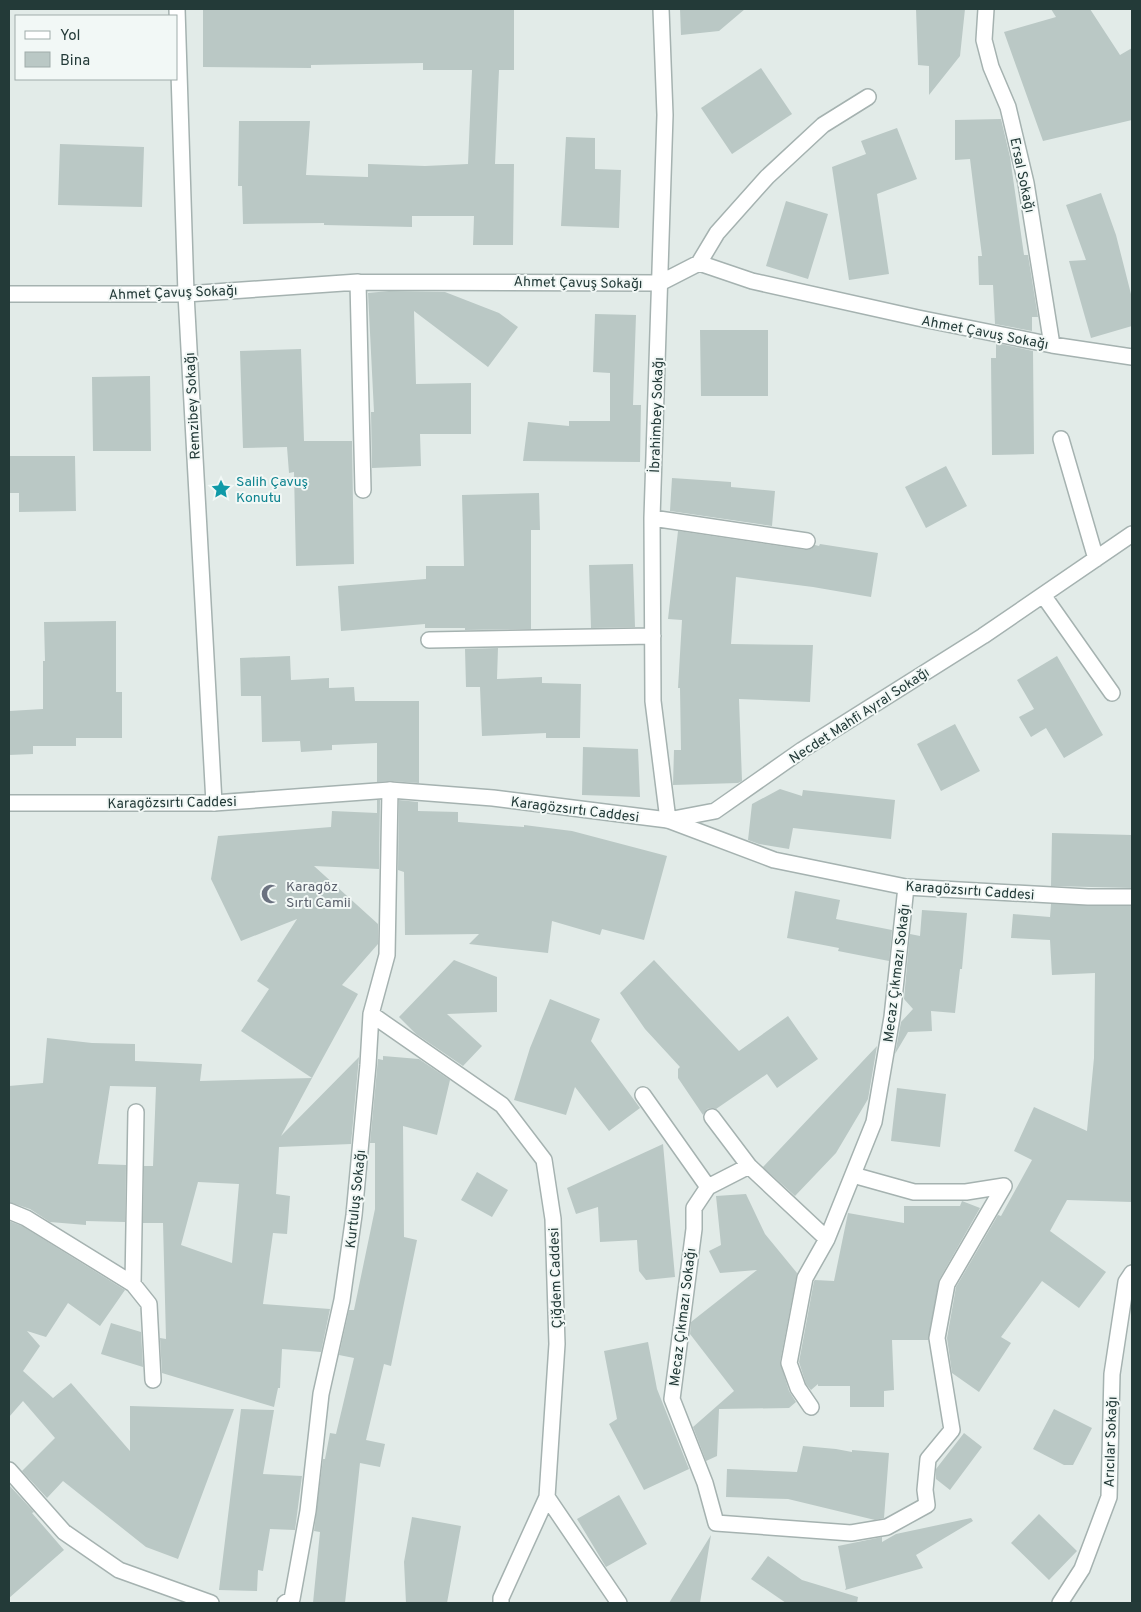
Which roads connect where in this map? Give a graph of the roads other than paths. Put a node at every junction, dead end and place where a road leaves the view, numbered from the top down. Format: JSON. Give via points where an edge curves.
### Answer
{"nodes":[{"id":1,"x":661,"y":9,"type":"edge"},
{"id":2,"x":986,"y":9,"type":"edge"},
{"id":3,"x":178,"y":41,"type":"edge"},
{"id":4,"x":868,"y":97,"type":"dead end"},
{"id":5,"x":699,"y":264,"type":"junction"},
{"id":6,"x":358,"y":282,"type":"junction"},
{"id":7,"x":660,"y":283,"type":"junction"},
{"id":8,"x":9,"y":294,"type":"edge"},
{"id":9,"x":186,"y":294,"type":"junction"},
{"id":10,"x":1052,"y":345,"type":"junction"},
{"id":11,"x":1132,"y":357,"type":"edge"},
{"id":12,"x":1061,"y":439,"type":"dead end"},
{"id":13,"x":364,"y":490,"type":"dead end"},
{"id":14,"x":652,"y":518,"type":"junction"},
{"id":15,"x":1132,"y":534,"type":"edge"},
{"id":16,"x":807,"y":540,"type":"dead end"},
{"id":17,"x":1096,"y":559,"type":"junction"},
{"id":18,"x":1044,"y":594,"type":"junction"},
{"id":19,"x":653,"y":636,"type":"junction"},
{"id":20,"x":429,"y":640,"type":"dead end"},
{"id":21,"x":1112,"y":693,"type":"dead end"},
{"id":22,"x":390,"y":790,"type":"junction"},
{"id":23,"x":9,"y":803,"type":"edge"},
{"id":24,"x":214,"y":803,"type":"junction"},
{"id":25,"x":668,"y":820,"type":"junction"},
{"id":26,"x":906,"y":887,"type":"junction"},
{"id":27,"x":1132,"y":897,"type":"edge"},
{"id":28,"x":371,"y":1014,"type":"junction"},
{"id":29,"x":644,"y":1095,"type":"dead end"},
{"id":30,"x":136,"y":1112,"type":"dead end"},
{"id":31,"x":712,"y":1118,"type":"dead end"},
{"id":32,"x":749,"y":1166,"type":"junction"},
{"id":33,"x":853,"y":1175,"type":"junction"},
{"id":34,"x":708,"y":1187,"type":"junction"},
{"id":35,"x":9,"y":1211,"type":"edge"},
{"id":36,"x":827,"y":1239,"type":"junction"},
{"id":37,"x":1132,"y":1273,"type":"edge"},
{"id":38,"x":132,"y":1284,"type":"junction"},
{"id":39,"x":153,"y":1380,"type":"dead end"},
{"id":40,"x":811,"y":1407,"type":"dead end"},
{"id":41,"x":9,"y":1470,"type":"edge"},
{"id":42,"x":547,"y":1497,"type":"junction"},
{"id":43,"x":211,"y":1603,"type":"edge"},
{"id":44,"x":286,"y":1603,"type":"edge"},
{"id":45,"x":501,"y":1603,"type":"edge"},
{"id":46,"x":619,"y":1603,"type":"edge"},
{"id":47,"x":1060,"y":1603,"type":"edge"}],
"edges":[{"from":1,"to":7,"type":"street","name":"İbrahimbey Sokağı","via":[[665,115]]},
{"from":2,"to":10,"type":"street","name":"Ersal Sokağı","via":[[984,40],[991,67],[1008,107],[1026,183]]},
{"from":3,"to":9,"type":"street","name":"Remzibey Sokağı"},
{"from":4,"to":5,"type":"street","via":[[823,125],[767,177],[717,233]]},
{"from":5,"to":7,"type":"street","name":"Ahmet Çavuş Sokağı"},
{"from":5,"to":10,"type":"street","name":"Ahmet Çavuş Sokağı","via":[[752,281]]},
{"from":6,"to":7,"type":"street","name":"Ahmet Çavuş Sokağı"},
{"from":6,"to":9,"type":"street","name":"Ahmet Çavuş Sokağı"},
{"from":6,"to":13,"type":"street"},
{"from":7,"to":14,"type":"street","name":"İbrahimbey Sokağı"},
{"from":8,"to":9,"type":"street","name":"Ahmet Çavuş Sokağı"},
{"from":9,"to":24,"type":"street","name":"Remzibey Sokağı"},
{"from":10,"to":11,"type":"street","name":"Ahmet Çavuş Sokağı"},
{"from":12,"to":17,"type":"street"},
{"from":14,"to":16,"type":"street"},
{"from":14,"to":19,"type":"street","name":"İbrahimbey Sokağı"},
{"from":15,"to":17,"type":"street","name":"Necdet Mahfi Ayral Sokağı"},
{"from":17,"to":18,"type":"street","name":"Necdet Mahfi Ayral Sokağı"},
{"from":18,"to":21,"type":"street"},
{"from":18,"to":25,"type":"street","name":"Necdet Mahfi Ayral Sokağı","via":[[984,636],[802,750],[715,811]]},
{"from":19,"to":20,"type":"street"},
{"from":19,"to":25,"type":"street","name":"İbrahimbey Sokağı","via":[[653,701]]},
{"from":22,"to":24,"type":"street","name":"Karagözsırtı Caddesi"},
{"from":22,"to":25,"type":"street","name":"Karagözsırtı Caddesi","via":[[493,798]]},
{"from":22,"to":28,"type":"street","name":"Kurtuluş Sokağı","via":[[387,955]]},
{"from":23,"to":24,"type":"street","name":"Karagözsırtı Caddesi"},
{"from":25,"to":26,"type":"street","name":"Karagözsırtı Caddesi","via":[[774,860]]},
{"from":26,"to":27,"type":"street","name":"Karagözsırtı Caddesi"},
{"from":26,"to":33,"type":"street","name":"Mecaz Çıkmazı Sokağı","via":[[892,1017],[874,1122]]},
{"from":28,"to":42,"type":"street","name":"Çiğdem Caddesi","via":[[502,1105],[544,1160],[553,1219],[557,1344]]},
{"from":28,"to":44,"type":"street","name":"Kurtuluş Sokağı","via":[[354,1215],[342,1300],[321,1394],[308,1511],[292,1599]]},
{"from":29,"to":34,"type":"street"},
{"from":30,"to":38,"type":"street"},
{"from":31,"to":32,"type":"street"},
{"from":32,"to":34,"type":"street","name":"Mecaz Çıkmazı Sokağı"},
{"from":32,"to":36,"type":"street"},
{"from":33,"to":34,"type":"street","name":"Mecaz Çıkmazı Sokağı","via":[[914,1192],[966,1192],[1004,1186],[948,1284],[937,1338],[952,1430],[928,1460],[927,1505],[887,1527],[851,1533],[716,1523],[705,1483],[672,1400],[694,1208]]},
{"from":33,"to":36,"type":"street","name":"Mecaz Çıkmazı Sokağı"},
{"from":35,"to":38,"type":"street","via":[[26,1218]]},
{"from":36,"to":40,"type":"street","name":"Mecaz Çıkmazı Sokağı","via":[[805,1278],[789,1363],[798,1388]]},
{"from":37,"to":47,"type":"street","name":"Arıcılar Sokağı","via":[[1126,1282],[1112,1374],[1109,1497],[1082,1568]]},
{"from":38,"to":39,"type":"street","via":[[149,1304]]},
{"from":41,"to":43,"type":"street","via":[[64,1532],[119,1570]]},
{"from":42,"to":45,"type":"street"},
{"from":42,"to":46,"type":"street"}]}
